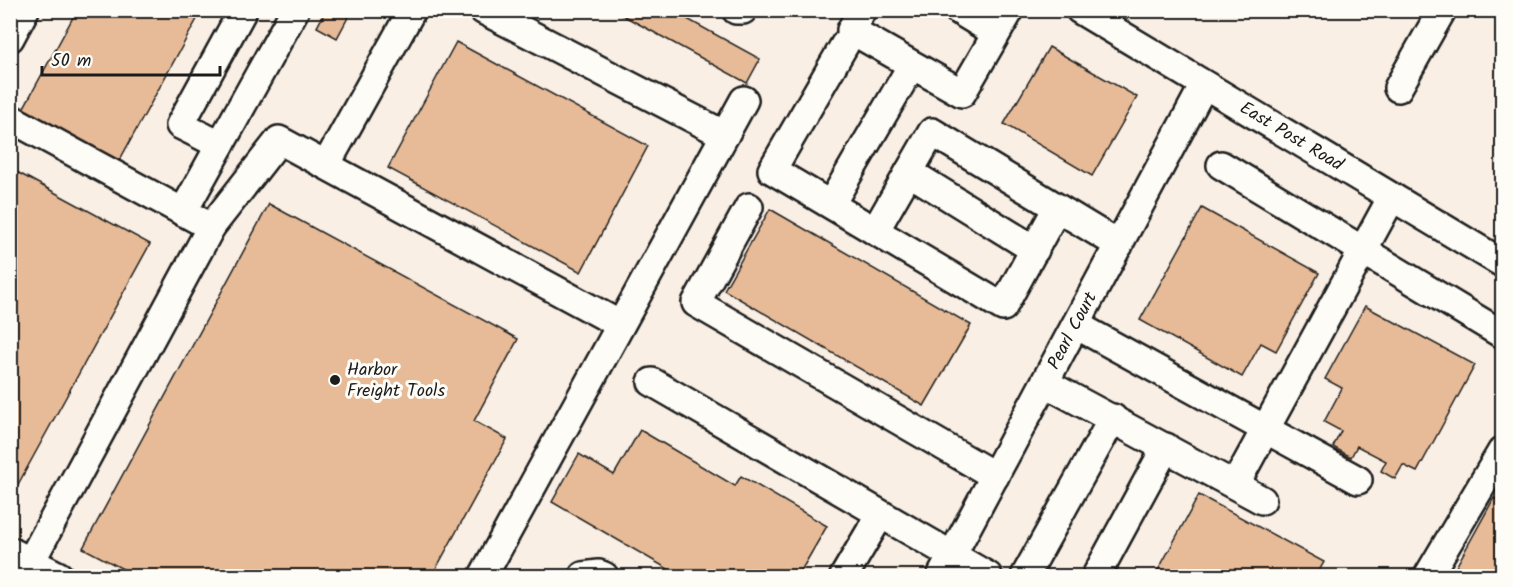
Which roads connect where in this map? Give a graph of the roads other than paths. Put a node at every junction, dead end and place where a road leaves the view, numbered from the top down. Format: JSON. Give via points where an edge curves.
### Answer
{"nodes":[{"id":1,"x":26,"y":10,"type":"edge"},
{"id":2,"x":243,"y":10,"type":"edge"},
{"id":3,"x":295,"y":10,"type":"edge"},
{"id":4,"x":412,"y":10,"type":"edge"},
{"id":5,"x":483,"y":10,"type":"edge"},
{"id":6,"x":736,"y":10,"type":"edge"},
{"id":7,"x":743,"y":10,"type":"edge"},
{"id":8,"x":862,"y":10,"type":"edge"},
{"id":9,"x":958,"y":10,"type":"edge"},
{"id":10,"x":1080,"y":10,"type":"edge"},
{"id":11,"x":1441,"y":12,"type":"dead end"},
{"id":12,"x":1003,"y":22,"type":"edge"},
{"id":13,"x":10,"y":38,"type":"edge"},
{"id":14,"x":845,"y":44,"type":"dead end"},
{"id":15,"x":905,"y":77,"type":"dead end"},
{"id":16,"x":1204,"y":85,"type":"junction"},
{"id":17,"x":1398,"y":88,"type":"dead end"},
{"id":18,"x":744,"y":100,"type":"dead end"},
{"id":19,"x":10,"y":118,"type":"edge"},
{"id":20,"x":725,"y":135,"type":"junction"},
{"id":21,"x":220,"y":145,"type":"junction"},
{"id":22,"x":326,"y":165,"type":"junction"},
{"id":23,"x":1221,"y":165,"type":"dead end"},
{"id":24,"x":909,"y":172,"type":"junction"},
{"id":25,"x":1392,"y":197,"type":"junction"},
{"id":26,"x":831,"y":204,"type":"junction"},
{"id":27,"x":750,"y":207,"type":"dead end"},
{"id":28,"x":1057,"y":208,"type":"junction"},
{"id":29,"x":183,"y":212,"type":"junction"},
{"id":30,"x":211,"y":227,"type":"junction"},
{"id":31,"x":875,"y":231,"type":"junction"},
{"id":32,"x":1119,"y":245,"type":"junction"},
{"id":33,"x":1035,"y":250,"type":"junction"},
{"id":34,"x":1363,"y":250,"type":"junction"},
{"id":35,"x":1503,"y":263,"type":"edge"},
{"id":36,"x":619,"y":324,"type":"junction"},
{"id":37,"x":1076,"y":325,"type":"junction"},
{"id":38,"x":1500,"y":333,"type":"dead end"},
{"id":39,"x":652,"y":382,"type":"dead end"},
{"id":40,"x":1045,"y":383,"type":"junction"},
{"id":41,"x":1113,"y":418,"type":"junction"},
{"id":42,"x":1264,"y":428,"type":"junction"},
{"id":43,"x":1166,"y":447,"type":"junction"},
{"id":44,"x":1503,"y":451,"type":"edge"},
{"id":45,"x":995,"y":476,"type":"junction"},
{"id":46,"x":1358,"y":480,"type":"dead end"},
{"id":47,"x":1234,"y":485,"type":"junction"},
{"id":48,"x":1262,"y":500,"type":"dead end"},
{"id":49,"x":880,"y":515,"type":"junction"},
{"id":50,"x":21,"y":563,"type":"edge"},
{"id":51,"x":947,"y":567,"type":"edge"},
{"id":52,"x":59,"y":576,"type":"edge"},
{"id":53,"x":483,"y":576,"type":"edge"},
{"id":54,"x":583,"y":576,"type":"edge"},
{"id":55,"x":604,"y":576,"type":"edge"},
{"id":56,"x":844,"y":576,"type":"edge"},
{"id":57,"x":988,"y":576,"type":"edge"},
{"id":58,"x":1025,"y":576,"type":"edge"},
{"id":59,"x":1096,"y":576,"type":"edge"},
{"id":60,"x":1428,"y":576,"type":"edge"}],
"edges":[{"from":1,"to":13,"type":"street"},
{"from":2,"to":21,"type":"street","via":[[180,125]]},
{"from":3,"to":21,"type":"street"},
{"from":4,"to":22,"type":"street"},
{"from":5,"to":20,"type":"street"},
{"from":6,"to":7,"type":"street"},
{"from":8,"to":12,"type":"street","via":[[851,30],[962,93]]},
{"from":9,"to":12,"type":"street"},
{"from":10,"to":16,"type":"street","name":"East Post Road"},
{"from":11,"to":17,"type":"street"},
{"from":14,"to":26,"type":"street","via":[[772,170]]},
{"from":15,"to":26,"type":"street"},
{"from":16,"to":25,"type":"street","name":"East Post Road"},
{"from":16,"to":32,"type":"street","name":"Pearl Court"},
{"from":18,"to":20,"type":"street"},
{"from":19,"to":29,"type":"street"},
{"from":20,"to":36,"type":"street"},
{"from":21,"to":29,"type":"street"},
{"from":22,"to":30,"type":"street","via":[[279,140]]},
{"from":22,"to":36,"type":"street"},
{"from":23,"to":34,"type":"street"},
{"from":24,"to":28,"type":"street","via":[[932,132]]},
{"from":24,"to":31,"type":"street"},
{"from":24,"to":33,"type":"street"},
{"from":25,"to":34,"type":"street"},
{"from":25,"to":35,"type":"street","name":"East Post Road"},
{"from":26,"to":31,"type":"street"},
{"from":27,"to":45,"type":"street","via":[[696,303]]},
{"from":28,"to":32,"type":"street"},
{"from":28,"to":33,"type":"street"},
{"from":29,"to":30,"type":"street"},
{"from":30,"to":50,"type":"street"},
{"from":31,"to":33,"type":"street","via":[[1003,307]]},
{"from":32,"to":37,"type":"street","name":"Pearl Court"},
{"from":34,"to":38,"type":"street"},
{"from":34,"to":42,"type":"street"},
{"from":36,"to":53,"type":"street"},
{"from":37,"to":40,"type":"street","name":"Pearl Court"},
{"from":37,"to":42,"type":"street"},
{"from":39,"to":49,"type":"street"},
{"from":40,"to":41,"type":"street"},
{"from":40,"to":45,"type":"street","name":"Pearl Court"},
{"from":41,"to":43,"type":"street"},
{"from":41,"to":58,"type":"street"},
{"from":42,"to":46,"type":"street"},
{"from":42,"to":47,"type":"street"},
{"from":43,"to":47,"type":"street"},
{"from":43,"to":59,"type":"street"},
{"from":44,"to":60,"type":"street"},
{"from":45,"to":51,"type":"street","name":"Pearl Court"},
{"from":47,"to":48,"type":"street"},
{"from":49,"to":51,"type":"street"},
{"from":49,"to":56,"type":"street"},
{"from":50,"to":52,"type":"street"},
{"from":51,"to":57,"type":"street"},
{"from":54,"to":55,"type":"street"}]}
